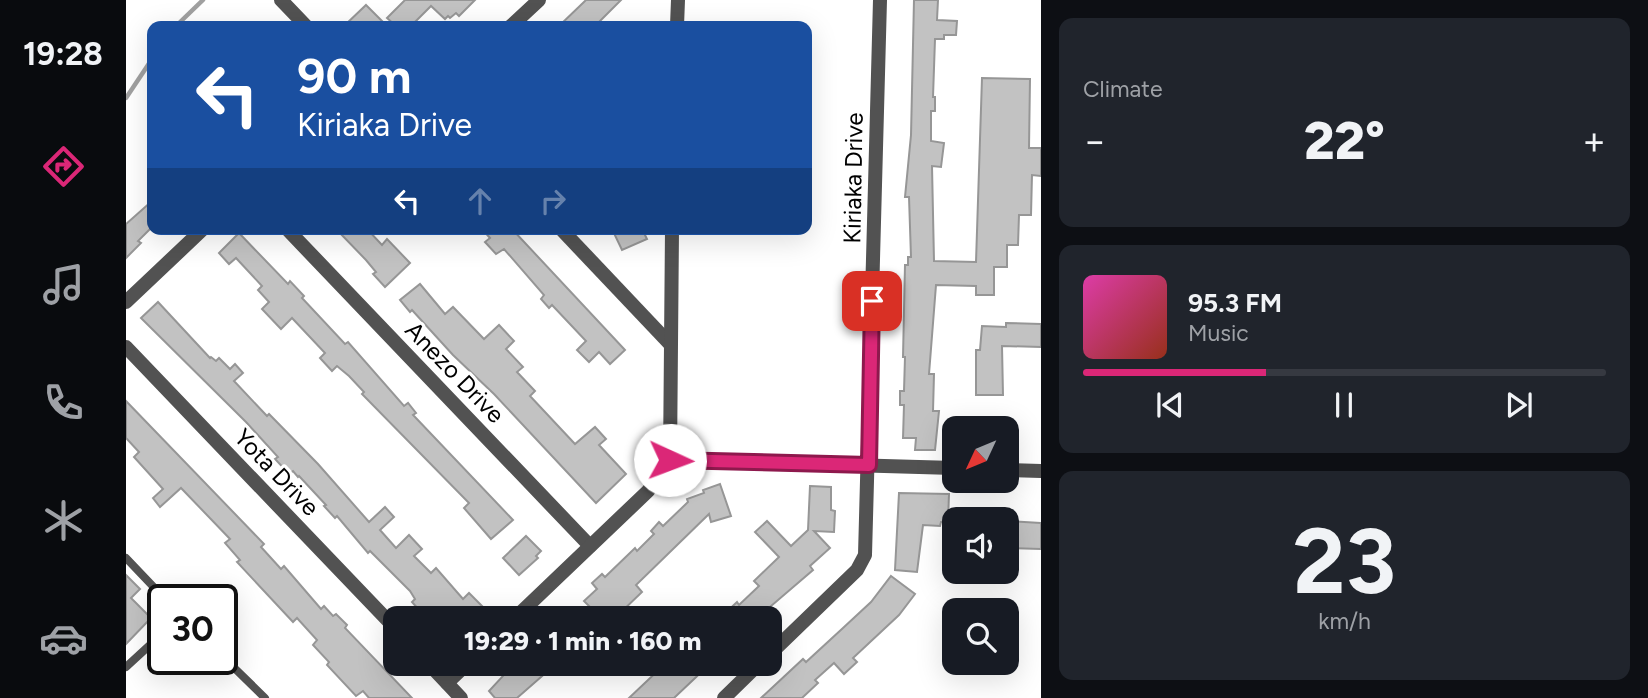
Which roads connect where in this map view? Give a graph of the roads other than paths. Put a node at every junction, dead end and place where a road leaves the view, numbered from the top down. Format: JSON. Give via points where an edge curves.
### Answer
{"nodes":[{"id":1,"x":281,"y":0,"type":"edge"},
{"id":2,"x":539,"y":0,"type":"edge"},
{"id":3,"x":678,"y":0,"type":"edge"},
{"id":4,"x":880,"y":0,"type":"edge"},
{"id":5,"x":301,"y":21,"type":"edge"},
{"id":6,"x":516,"y":21,"type":"edge"},
{"id":7,"x":677,"y":21,"type":"edge"},
{"id":8,"x":198,"y":235,"type":"edge"},
{"id":9,"x":293,"y":235,"type":"edge"},
{"id":10,"x":567,"y":235,"type":"edge"},
{"id":11,"x":672,"y":235,"type":"edge"},
{"id":12,"x":126,"y":302,"type":"edge"},
{"id":13,"x":669,"y":343,"type":"junction"},
{"id":14,"x":126,"y":347,"type":"edge"},
{"id":15,"x":670,"y":460,"type":"junction"},
{"id":16,"x":869,"y":465,"type":"junction"},
{"id":17,"x":942,"y":468,"type":"edge"},
{"id":18,"x":1019,"y":470,"type":"edge"},
{"id":19,"x":1041,"y":471,"type":"edge"},
{"id":20,"x":590,"y":546,"type":"junction"},
{"id":21,"x":126,"y":558,"type":"edge"},
{"id":22,"x":151,"y":584,"type":"edge"},
{"id":23,"x":528,"y":606,"type":"edge"},
{"id":24,"x":383,"y":615,"type":"edge"},
{"id":25,"x":782,"y":642,"type":"edge"},
{"id":26,"x":147,"y":648,"type":"edge"},
{"id":27,"x":126,"y":667,"type":"edge"},
{"id":28,"x":238,"y":672,"type":"edge"},
{"id":29,"x":440,"y":676,"type":"edge"},
{"id":30,"x":454,"y":676,"type":"edge"},
{"id":31,"x":747,"y":676,"type":"edge"},
{"id":32,"x":447,"y":683,"type":"junction"},
{"id":33,"x":265,"y":698,"type":"edge"},
{"id":34,"x":461,"y":698,"type":"edge"},
{"id":35,"x":724,"y":698,"type":"edge"}],
"edges":[{"from":1,"to":5,"type":"street"},
{"from":2,"to":6,"type":"street"},
{"from":3,"to":7,"type":"street"},
{"from":4,"to":16,"type":"street","name":"Kiriaka Drive"},
{"from":8,"to":12,"type":"street"},
{"from":9,"to":20,"type":"street","name":"Anezo Drive"},
{"from":10,"to":13,"type":"street"},
{"from":11,"to":13,"type":"street"},
{"from":13,"to":15,"type":"street"},
{"from":14,"to":24,"type":"street","name":"Yota Drive"},
{"from":15,"to":16,"type":"street"},
{"from":15,"to":20,"type":"street","via":[[648,491]]},
{"from":16,"to":17,"type":"street"},
{"from":16,"to":25,"type":"street","name":"Kiriaka Drive","via":[[865,555],[857,570]]},
{"from":18,"to":19,"type":"street"},
{"from":20,"to":23,"type":"street"},
{"from":21,"to":22,"type":"lane"},
{"from":26,"to":27,"type":"lane"},
{"from":28,"to":33,"type":"lane"},
{"from":29,"to":32,"type":"street"},
{"from":30,"to":32,"type":"street"},
{"from":31,"to":35,"type":"street"},
{"from":32,"to":34,"type":"street"}]}
